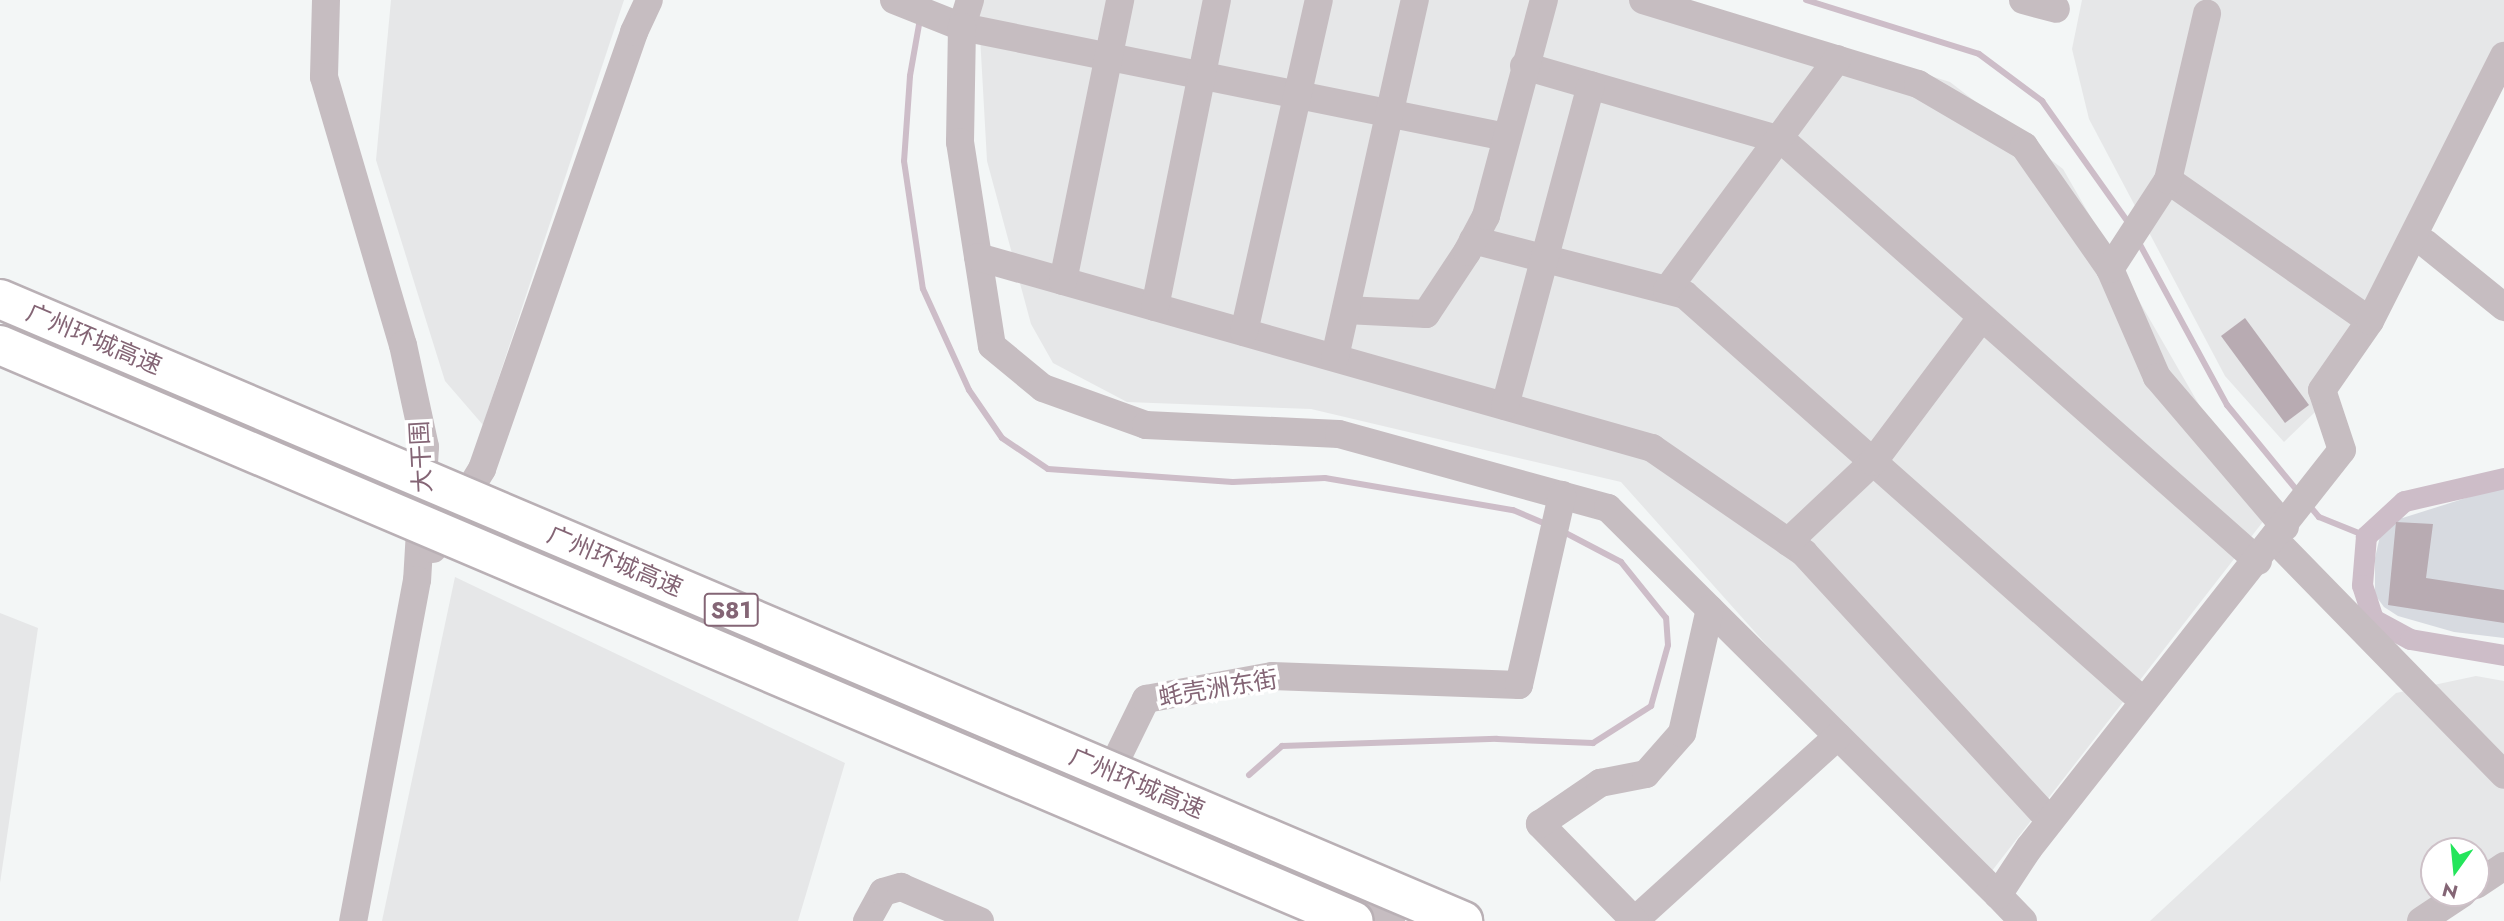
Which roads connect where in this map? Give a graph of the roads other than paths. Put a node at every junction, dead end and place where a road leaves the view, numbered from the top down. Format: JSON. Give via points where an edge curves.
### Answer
{"nodes":[{"id":1,"x":326,"y":0,"type":"edge"},
{"id":2,"x":649,"y":0,"type":"edge"},
{"id":3,"x":894,"y":0,"type":"edge"},
{"id":4,"x":970,"y":0,"type":"edge"},
{"id":5,"x":1120,"y":0,"type":"edge"},
{"id":6,"x":1217,"y":0,"type":"edge"},
{"id":7,"x":1319,"y":0,"type":"edge"},
{"id":8,"x":1415,"y":0,"type":"edge"},
{"id":9,"x":1544,"y":0,"type":"edge"},
{"id":10,"x":1643,"y":0,"type":"edge"},
{"id":11,"x":2023,"y":0,"type":"edge"},
{"id":12,"x":2056,"y":9,"type":"dead end"},
{"id":13,"x":2207,"y":14,"type":"dead end"},
{"id":14,"x":958,"y":25,"type":"junction"},
{"id":15,"x":2504,"y":56,"type":"edge"},
{"id":16,"x":1109,"y":57,"type":"junction"},
{"id":17,"x":1837,"y":60,"type":"junction"},
{"id":18,"x":1524,"y":66,"type":"junction"},
{"id":19,"x":1202,"y":76,"type":"junction"},
{"id":20,"x":1591,"y":85,"type":"junction"},
{"id":21,"x":2504,"y":93,"type":"edge"},
{"id":22,"x":1298,"y":95,"type":"junction"},
{"id":23,"x":1390,"y":114,"type":"junction"},
{"id":24,"x":1506,"y":137,"type":"junction"},
{"id":25,"x":1778,"y":139,"type":"junction"},
{"id":26,"x":2168,"y":180,"type":"junction"},
{"id":27,"x":1473,"y":240,"type":"junction"},
{"id":28,"x":2425,"y":243,"type":"junction"},
{"id":29,"x":978,"y":257,"type":"junction"},
{"id":30,"x":1544,"y":258,"type":"junction"},
{"id":31,"x":2117,"y":260,"type":"junction"},
{"id":32,"x":1063,"y":281,"type":"junction"},
{"id":33,"x":1667,"y":290,"type":"junction"},
{"id":34,"x":0,"y":299,"type":"edge"},
{"id":35,"x":1155,"y":307,"type":"junction"},
{"id":36,"x":2504,"y":307,"type":"edge"},
{"id":37,"x":1346,"y":310,"type":"junction"},
{"id":38,"x":1982,"y":317,"type":"junction"},
{"id":39,"x":2370,"y":321,"type":"junction"},
{"id":40,"x":1244,"y":332,"type":"junction"},
{"id":41,"x":0,"y":345,"type":"edge"},
{"id":42,"x":1335,"y":357,"type":"junction"},
{"id":43,"x":2357,"y":373,"type":"dead end"},
{"id":44,"x":1505,"y":406,"type":"junction"},
{"id":45,"x":1873,"y":462,"type":"junction"},
{"id":46,"x":1558,"y":517,"type":"junction"},
{"id":47,"x":1788,"y":542,"type":"junction"},
{"id":48,"x":2273,"y":543,"type":"junction"},
{"id":49,"x":417,"y":580,"type":"junction"},
{"id":50,"x":1710,"y":609,"type":"junction"},
{"id":51,"x":2143,"y":701,"type":"junction"},
{"id":52,"x":1838,"y":736,"type":"junction"},
{"id":53,"x":2504,"y":775,"type":"edge"},
{"id":54,"x":2049,"y":819,"type":"junction"},
{"id":55,"x":1998,"y":895,"type":"junction"},
{"id":56,"x":2442,"y":907,"type":"edge"},
{"id":57,"x":353,"y":921,"type":"edge"},
{"id":58,"x":867,"y":921,"type":"edge"},
{"id":59,"x":980,"y":921,"type":"edge"},
{"id":60,"x":1354,"y":921,"type":"edge"},
{"id":61,"x":1391,"y":921,"type":"edge"},
{"id":62,"x":1463,"y":921,"type":"edge"},
{"id":63,"x":1634,"y":921,"type":"edge"},
{"id":64,"x":2023,"y":921,"type":"edge"},
{"id":65,"x":2421,"y":921,"type":"edge"}],
"edges":[{"from":1,"to":49,"type":"street","name":"大干围","via":[[324,77],[420,416],[425,467]]},
{"from":2,"to":49,"type":"street","via":[[482,469]]},
{"from":3,"to":14,"type":"street"},
{"from":4,"to":14,"type":"street"},
{"from":5,"to":16,"type":"street"},
{"from":6,"to":19,"type":"street"},
{"from":7,"to":22,"type":"street"},
{"from":8,"to":23,"type":"street"},
{"from":9,"to":18,"type":"street"},
{"from":10,"to":17,"type":"street"},
{"from":11,"to":12,"type":"street"},
{"from":13,"to":26,"type":"street"},
{"from":14,"to":16,"type":"street"},
{"from":14,"to":29,"type":"street","via":[[960,142]]},
{"from":15,"to":39,"type":"street"},
{"from":16,"to":19,"type":"street"},
{"from":16,"to":32,"type":"street"},
{"from":17,"to":25,"type":"street"},
{"from":17,"to":31,"type":"street","via":[[1918,84],[2024,146]]},
{"from":18,"to":20,"type":"street"},
{"from":18,"to":24,"type":"street"},
{"from":19,"to":22,"type":"street"},
{"from":19,"to":35,"type":"street"},
{"from":20,"to":25,"type":"street"},
{"from":20,"to":30,"type":"street"},
{"from":21,"to":28,"type":"street"},
{"from":22,"to":23,"type":"street"},
{"from":22,"to":40,"type":"street"},
{"from":23,"to":24,"type":"street"},
{"from":23,"to":37,"type":"street"},
{"from":24,"to":27,"type":"street","via":[[1486,216]]},
{"from":25,"to":33,"type":"street"},
{"from":25,"to":38,"type":"street"},
{"from":26,"to":31,"type":"street"},
{"from":26,"to":39,"type":"street"},
{"from":27,"to":30,"type":"street"},
{"from":27,"to":37,"type":"street","via":[[1426,314]]},
{"from":28,"to":36,"type":"street"},
{"from":28,"to":43,"type":"street"},
{"from":29,"to":32,"type":"street"},
{"from":29,"to":46,"type":"street","via":[[992,346],[1043,388],[1146,425],[1339,434]]},
{"from":30,"to":33,"type":"street"},
{"from":30,"to":44,"type":"street"},
{"from":31,"to":48,"type":"street","via":[[2157,376]]},
{"from":32,"to":35,"type":"street"},
{"from":33,"to":45,"type":"street","via":[[1685,295]]},
{"from":34,"to":62,"type":"highway","name":"广州环城高速","number":"S81","bridge":true},
{"from":35,"to":40,"type":"street"},
{"from":37,"to":42,"type":"street"},
{"from":38,"to":45,"type":"street"},
{"from":38,"to":48,"type":"street"},
{"from":39,"to":48,"type":"street","via":[[2322,390],[2342,450]]},
{"from":40,"to":42,"type":"street"},
{"from":41,"to":60,"type":"highway","name":"广州环城高速","number":"S81","bridge":true},
{"from":42,"to":44,"type":"street"},
{"from":44,"to":47,"type":"street","via":[[1652,448]]},
{"from":45,"to":47,"type":"street"},
{"from":45,"to":51,"type":"street"},
{"from":46,"to":50,"type":"street","via":[[1608,508]]},
{"from":46,"to":61,"type":"street","name":"蚝壳洲东街","via":[[1519,685],[1272,676],[1146,699],[1099,795]]},
{"from":47,"to":54,"type":"street","via":[[1804,553]]},
{"from":48,"to":51,"type":"street"},
{"from":48,"to":53,"type":"street"},
{"from":49,"to":57,"type":"street","name":"大干围"},
{"from":50,"to":52,"type":"street"},
{"from":50,"to":63,"type":"street","via":[[1682,733],[1646,775],[1600,783],[1539,824]]},
{"from":51,"to":54,"type":"street"},
{"from":52,"to":55,"type":"street"},
{"from":52,"to":63,"type":"street"},
{"from":54,"to":55,"type":"street"},
{"from":55,"to":64,"type":"street"},
{"from":56,"to":65,"type":"street"},
{"from":58,"to":59,"type":"street","via":[[883,892],[901,887]]}]}
